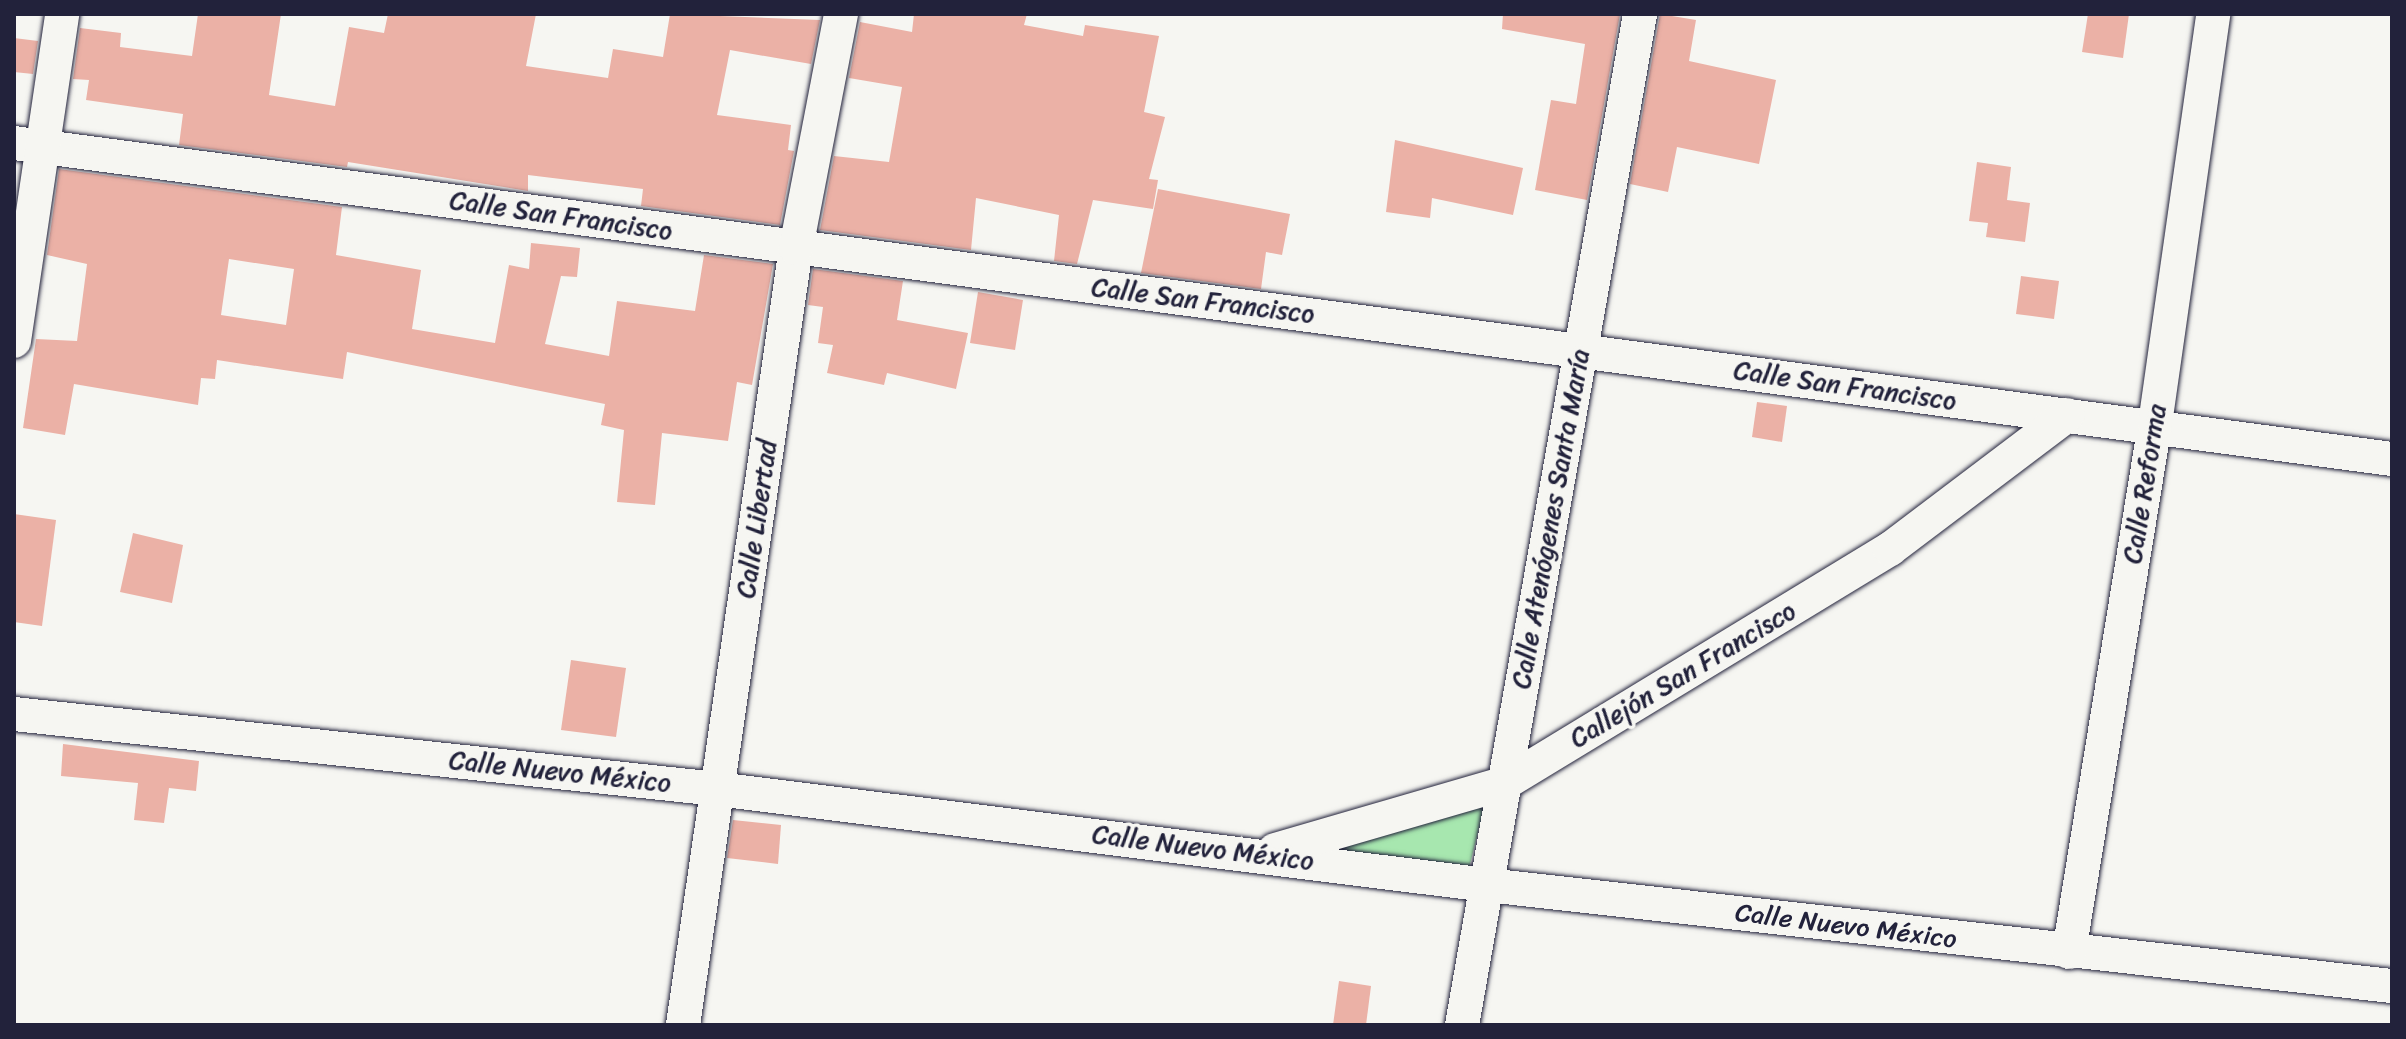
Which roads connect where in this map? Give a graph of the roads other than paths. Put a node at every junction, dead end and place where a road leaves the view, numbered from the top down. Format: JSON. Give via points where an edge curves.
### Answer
{"nodes":[{"id":1,"x":62,"y":14,"type":"edge"},
{"id":2,"x":841,"y":14,"type":"edge"},
{"id":3,"x":1640,"y":14,"type":"edge"},
{"id":4,"x":2213,"y":14,"type":"edge"},
{"id":5,"x":27,"y":145,"type":"edge"},
{"id":6,"x":796,"y":248,"type":"junction"},
{"id":7,"x":14,"y":341,"type":"edge"},
{"id":8,"x":1580,"y":351,"type":"junction"},
{"id":9,"x":2067,"y":415,"type":"junction"},
{"id":10,"x":2155,"y":424,"type":"junction"},
{"id":11,"x":2392,"y":459,"type":"edge"},
{"id":12,"x":14,"y":714,"type":"edge"},
{"id":13,"x":1505,"y":783,"type":"junction"},
{"id":14,"x":717,"y":789,"type":"junction"},
{"id":15,"x":1259,"y":854,"type":"junction"},
{"id":16,"x":1487,"y":885,"type":"junction"},
{"id":17,"x":2069,"y":952,"type":"junction"},
{"id":18,"x":2392,"y":986,"type":"edge"},
{"id":19,"x":683,"y":1025,"type":"edge"},
{"id":20,"x":1462,"y":1025,"type":"edge"}],
"edges":[{"from":1,"to":5,"type":"street"},
{"from":2,"to":6,"type":"street","name":"Calle Libertad"},
{"from":3,"to":8,"type":"street","name":"Calle Atenógenes Santa María"},
{"from":4,"to":10,"type":"street","name":"Calle Reforma"},
{"from":5,"to":6,"type":"street","name":"Calle San Francisco"},
{"from":5,"to":7,"type":"street"},
{"from":6,"to":8,"type":"street","name":"Calle San Francisco"},
{"from":6,"to":14,"type":"street","name":"Calle Libertad"},
{"from":8,"to":9,"type":"street","name":"Calle San Francisco"},
{"from":8,"to":13,"type":"street","name":"Calle Atenógenes Santa María"},
{"from":9,"to":10,"type":"street","name":"Calle San Francisco"},
{"from":9,"to":13,"type":"street","name":"Callejón San Francisco","via":[[1890,549]]},
{"from":10,"to":11,"type":"street","name":"Calle San Francisco"},
{"from":10,"to":17,"type":"street","name":"Calle Reforma"},
{"from":12,"to":14,"type":"street","name":"Calle Nuevo México"},
{"from":13,"to":15,"type":"street","name":"Callejón San Francisco"},
{"from":13,"to":16,"type":"street","name":"Calle Atenógenes Santa María"},
{"from":14,"to":15,"type":"street","name":"Calle Nuevo México"},
{"from":14,"to":19,"type":"street","name":"Calle Libertad"},
{"from":15,"to":16,"type":"street","name":"Calle Nuevo México"},
{"from":16,"to":17,"type":"street","name":"Calle Nuevo México"},
{"from":16,"to":20,"type":"street","name":"Calle Atenógenes Santa María"},
{"from":17,"to":18,"type":"street","name":"Calle Nuevo México"}]}
